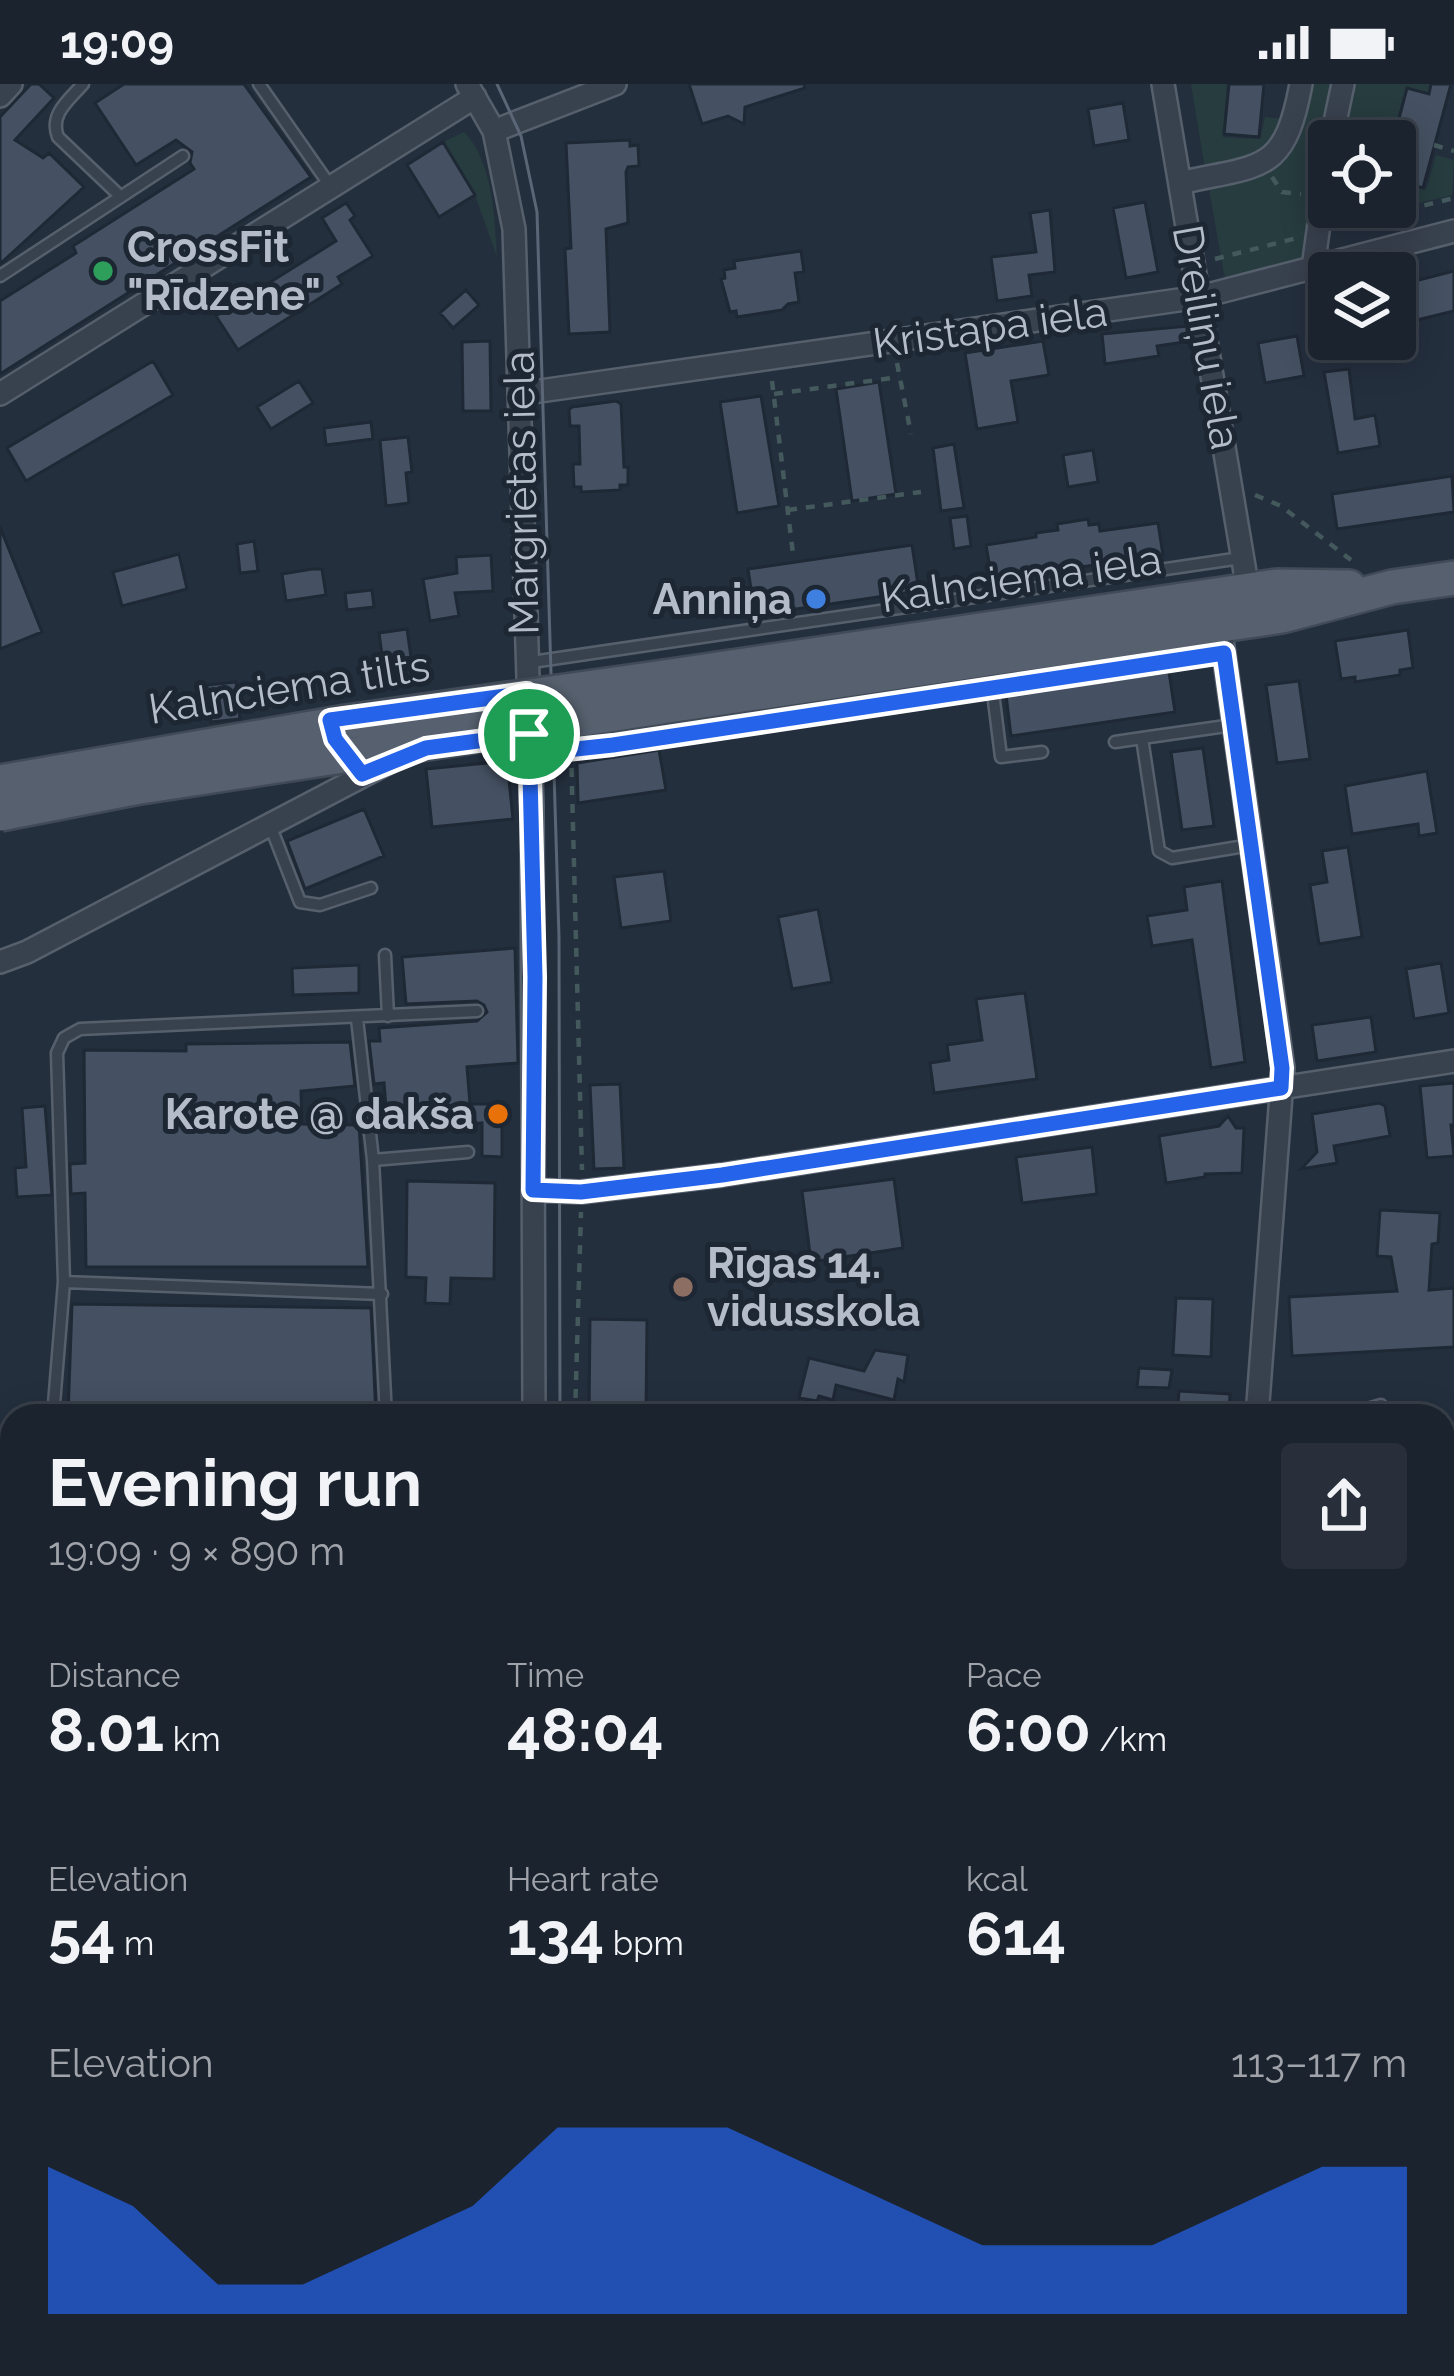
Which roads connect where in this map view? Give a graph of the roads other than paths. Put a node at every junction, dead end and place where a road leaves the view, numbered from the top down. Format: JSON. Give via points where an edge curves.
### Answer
{"nodes":[{"id":1,"x":11,"y":84,"type":"edge"},
{"id":2,"x":83,"y":84,"type":"edge"},
{"id":3,"x":259,"y":84,"type":"edge"},
{"id":4,"x":615,"y":84,"type":"edge"},
{"id":5,"x":1163,"y":84,"type":"edge"},
{"id":6,"x":1301,"y":84,"type":"edge"},
{"id":7,"x":1343,"y":84,"type":"edge"},
{"id":8,"x":471,"y":90,"type":"edge"},
{"id":9,"x":0,"y":96,"type":"edge"},
{"id":10,"x":1335,"y":120,"type":"edge"},
{"id":11,"x":494,"y":130,"type":"junction"},
{"id":12,"x":183,"y":156,"type":"dead end"},
{"id":13,"x":1180,"y":183,"type":"junction"},
{"id":14,"x":332,"y":187,"type":"junction"},
{"id":15,"x":120,"y":196,"type":"junction"},
{"id":16,"x":1453,"y":227,"type":"edge"},
{"id":17,"x":1368,"y":252,"type":"edge"},
{"id":18,"x":1308,"y":269,"type":"edge"},
{"id":19,"x":0,"y":276,"type":"edge"},
{"id":20,"x":1200,"y":297,"type":"junction"},
{"id":21,"x":0,"y":394,"type":"edge"},
{"id":22,"x":519,"y":394,"type":"junction"},
{"id":23,"x":1246,"y":574,"type":"junction"},
{"id":24,"x":1453,"y":584,"type":"edge"},
{"id":25,"x":1392,"y":587,"type":"junction"},
{"id":26,"x":1220,"y":626,"type":"junction"},
{"id":27,"x":525,"y":663,"type":"junction"},
{"id":28,"x":992,"y":683,"type":"road end"},
{"id":29,"x":666,"y":692,"type":"junction"},
{"id":30,"x":527,"y":693,"type":"junction"},
{"id":31,"x":434,"y":706,"type":"junction"},
{"id":32,"x":330,"y":720,"type":"junction"},
{"id":33,"x":1234,"y":724,"type":"junction"},
{"id":34,"x":281,"y":727,"type":"dead end"},
{"id":35,"x":1142,"y":738,"type":"junction"},
{"id":36,"x":1115,"y":742,"type":"dead end"},
{"id":37,"x":529,"y":744,"type":"junction"},
{"id":38,"x":440,"y":746,"type":"junction"},
{"id":39,"x":1042,"y":752,"type":"dead end"},
{"id":40,"x":362,"y":774,"type":"junction"},
{"id":41,"x":0,"y":782,"type":"edge"},
{"id":42,"x":0,"y":814,"type":"edge"},
{"id":43,"x":269,"y":822,"type":"junction"},
{"id":44,"x":1251,"y":845,"type":"junction"},
{"id":45,"x":371,"y":888,"type":"dead end"},
{"id":46,"x":385,"y":955,"type":"dead end"},
{"id":47,"x":0,"y":962,"type":"edge"},
{"id":48,"x":477,"y":1011,"type":"dead end"},
{"id":49,"x":388,"y":1016,"type":"junction"},
{"id":50,"x":357,"y":1019,"type":"junction"},
{"id":51,"x":1454,"y":1061,"type":"edge"},
{"id":52,"x":1281,"y":1088,"type":"junction"},
{"id":53,"x":468,"y":1152,"type":"dead end"},
{"id":54,"x":373,"y":1160,"type":"junction"},
{"id":55,"x":533,"y":1190,"type":"junction"},
{"id":56,"x":64,"y":1282,"type":"junction"},
{"id":57,"x":382,"y":1294,"type":"junction"},
{"id":58,"x":54,"y":1404,"type":"edge"},
{"id":59,"x":386,"y":1404,"type":"edge"},
{"id":60,"x":534,"y":1404,"type":"edge"},
{"id":61,"x":1258,"y":1404,"type":"edge"}],
"edges":[{"from":1,"to":9,"type":"street"},
{"from":2,"to":15,"type":"lane","via":[[54,127]]},
{"from":3,"to":14,"type":"lane"},
{"from":4,"to":11,"type":"street"},
{"from":5,"to":13,"type":"street","name":"Dreiliņu iela"},
{"from":6,"to":13,"type":"street","via":[[1278,153]]},
{"from":7,"to":10,"type":"street"},
{"from":8,"to":11,"type":"street","name":"Margrietas iela"},
{"from":8,"to":14,"type":"street"},
{"from":11,"to":22,"type":"street","name":"Margrietas iela","via":[[514,229]]},
{"from":12,"to":15,"type":"lane"},
{"from":13,"to":20,"type":"street","name":"Dreiliņu iela"},
{"from":14,"to":21,"type":"street"},
{"from":15,"to":19,"type":"lane"},
{"from":16,"to":17,"type":"street","name":"Kristapa iela"},
{"from":18,"to":20,"type":"street","name":"Kristapa iela"},
{"from":20,"to":22,"type":"street","name":"Kristapa iela"},
{"from":20,"to":23,"type":"street","name":"Dreiliņu iela"},
{"from":22,"to":27,"type":"street","name":"Margrietas iela"},
{"from":23,"to":25,"type":"main road","name":"Kalnciema iela","via":[[1277,586]]},
{"from":23,"to":27,"type":"lane","name":"Kalnciema iela"},
{"from":23,"to":29,"type":"main road","name":"Kalnciema iela"},
{"from":24,"to":25,"type":"main road","name":"Kalnciema iela"},
{"from":25,"to":26,"type":"main road","name":"Kalnciema iela"},
{"from":26,"to":29,"type":"main road","name":"Kalnciema iela"},
{"from":26,"to":33,"type":"street"},
{"from":27,"to":30,"type":"street","name":"Margrietas iela"},
{"from":28,"to":39,"type":"lane","via":[[1001,757]]},
{"from":29,"to":41,"type":"main road","name":"Kalnciema tilts","bridge":true,"via":[[346,722]]},
{"from":29,"to":42,"type":"main road","name":"Kalnciema tilts","bridge":true},
{"from":30,"to":31,"type":"lane"},
{"from":30,"to":37,"type":"street","name":"Margrietas iela"},
{"from":31,"to":32,"type":"lane"},
{"from":31,"to":38,"type":"lane"},
{"from":32,"to":34,"type":"lane"},
{"from":32,"to":40,"type":"lane"},
{"from":33,"to":35,"type":"lane"},
{"from":33,"to":44,"type":"street"},
{"from":35,"to":36,"type":"lane"},
{"from":35,"to":44,"type":"lane","via":[[1159,851],[1172,858]]},
{"from":37,"to":38,"type":"street"},
{"from":37,"to":55,"type":"street","name":"Margrietas iela"},
{"from":38,"to":40,"type":"street"},
{"from":40,"to":43,"type":"street"},
{"from":43,"to":45,"type":"lane","via":[[300,902],[320,905]]},
{"from":43,"to":47,"type":"street"},
{"from":44,"to":52,"type":"street"},
{"from":46,"to":49,"type":"lane"},
{"from":48,"to":49,"type":"lane"},
{"from":49,"to":50,"type":"lane"},
{"from":50,"to":54,"type":"lane"},
{"from":50,"to":56,"type":"lane","via":[[80,1029],[64,1037],[57,1053]]},
{"from":51,"to":52,"type":"street"},
{"from":52,"to":55,"type":"street","via":[[722,1175]]},
{"from":52,"to":61,"type":"street"},
{"from":53,"to":54,"type":"lane"},
{"from":54,"to":57,"type":"lane"},
{"from":55,"to":60,"type":"street","name":"Margrietas iela"},
{"from":56,"to":57,"type":"lane"},
{"from":56,"to":58,"type":"lane"},
{"from":57,"to":59,"type":"lane"}]}
